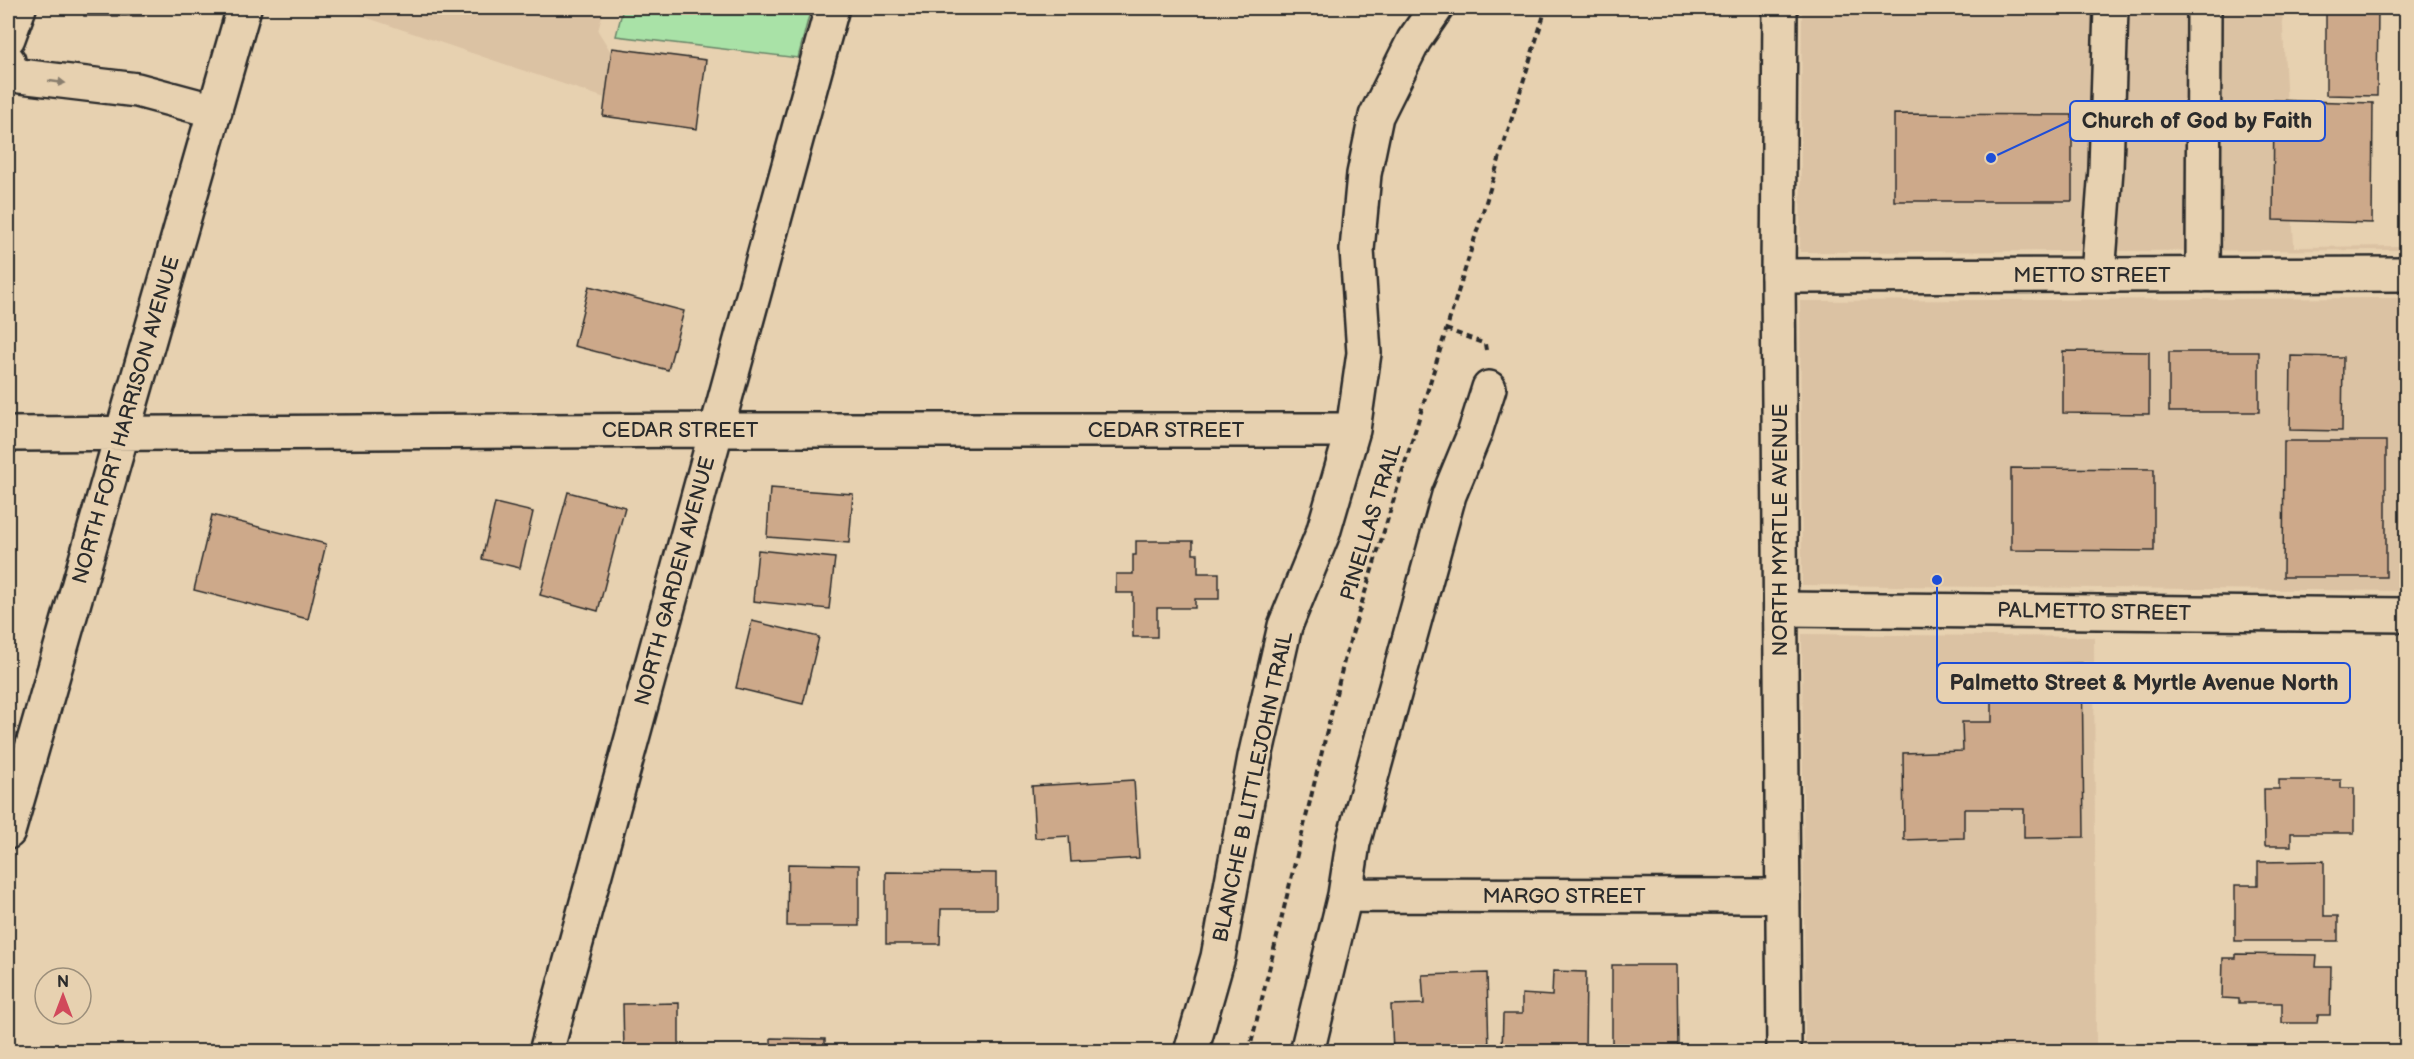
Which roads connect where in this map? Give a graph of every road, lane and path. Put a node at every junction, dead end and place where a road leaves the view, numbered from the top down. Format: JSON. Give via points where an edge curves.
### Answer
{"nodes":[{"id":1,"x":20,"y":8,"type":"edge"},
{"id":2,"x":832,"y":8,"type":"edge"},
{"id":3,"x":1436,"y":8,"type":"edge"},
{"id":4,"x":1546,"y":8,"type":"edge"},
{"id":5,"x":1780,"y":8,"type":"edge"},
{"id":6,"x":2111,"y":8,"type":"edge"},
{"id":7,"x":2204,"y":8,"type":"edge"},
{"id":8,"x":238,"y":9,"type":"edge"},
{"id":9,"x":8,"y":38,"type":"edge"},
{"id":10,"x":8,"y":61,"type":"edge"},
{"id":11,"x":215,"y":111,"type":"junction"},
{"id":12,"x":2406,"y":274,"type":"edge"},
{"id":13,"x":2098,"y":275,"type":"junction"},
{"id":14,"x":2202,"y":275,"type":"junction"},
{"id":15,"x":1778,"y":276,"type":"junction"},
{"id":16,"x":1489,"y":388,"type":"dead end"},
{"id":17,"x":716,"y":430,"type":"junction"},
{"id":18,"x":1353,"y":430,"type":"junction"},
{"id":19,"x":8,"y":434,"type":"edge"},
{"id":20,"x":122,"y":435,"type":"junction"},
{"id":21,"x":1781,"y":609,"type":"junction"},
{"id":22,"x":2406,"y":615,"type":"edge"},
{"id":23,"x":8,"y":832,"type":"edge"},
{"id":24,"x":1345,"y":895,"type":"junction"},
{"id":25,"x":1783,"y":896,"type":"junction"},
{"id":26,"x":546,"y":1052,"type":"edge"},
{"id":27,"x":1191,"y":1052,"type":"edge"},
{"id":28,"x":1249,"y":1052,"type":"edge"},
{"id":29,"x":1307,"y":1052,"type":"edge"},
{"id":30,"x":1784,"y":1052,"type":"edge"}],
"edges":[{"from":1,"to":9,"type":"street"},
{"from":2,"to":17,"type":"street","name":"NORTH GARDEN AVENUE"},
{"from":3,"to":18,"type":"street","name":"BLANCHE B LITTLEJOHN TRAIL","via":[[1414,40],[1376,116],[1364,174],[1358,249],[1364,353]]},
{"from":4,"to":28,"type":"path","name":"PINELLAS TRAIL","via":[[1345,657]]},
{"from":5,"to":15,"type":"street","name":"NORTH MYRTLE AVENUE"},
{"from":6,"to":13,"type":"street"},
{"from":7,"to":14,"type":"street"},
{"from":8,"to":11,"type":"street","name":"NORTH FORT HARRISON AVENUE"},
{"from":10,"to":11,"type":"street","one_way":true,"via":[[9,69],[20,76],[137,90]]},
{"from":11,"to":20,"type":"street","name":"NORTH FORT HARRISON AVENUE"},
{"from":12,"to":14,"type":"street","name":"METTO STREET"},
{"from":13,"to":14,"type":"street","name":"METTO STREET"},
{"from":13,"to":15,"type":"street","name":"METTO STREET"},
{"from":15,"to":21,"type":"street","name":"NORTH MYRTLE AVENUE"},
{"from":16,"to":24,"type":"street","via":[[1449,495],[1353,843]]},
{"from":17,"to":18,"type":"street","name":"CEDAR STREET"},
{"from":17,"to":20,"type":"street","name":"CEDAR STREET"},
{"from":17,"to":26,"type":"street","name":"NORTH GARDEN AVENUE"},
{"from":18,"to":27,"type":"street","name":"BLANCHE B LITTLEJOHN TRAIL","via":[[1323,532],[1285,626],[1255,757],[1218,957]]},
{"from":19,"to":20,"type":"street","name":"CEDAR STREET"},
{"from":20,"to":23,"type":"street","name":"NORTH FORT HARRISON AVENUE"},
{"from":21,"to":22,"type":"street","name":"PALMETTO STREET"},
{"from":21,"to":25,"type":"street","name":"NORTH MYRTLE AVENUE"},
{"from":24,"to":25,"type":"street","name":"MARGO STREET"},
{"from":24,"to":29,"type":"street"},
{"from":25,"to":30,"type":"street","name":"NORTH MYRTLE AVENUE"}]}
